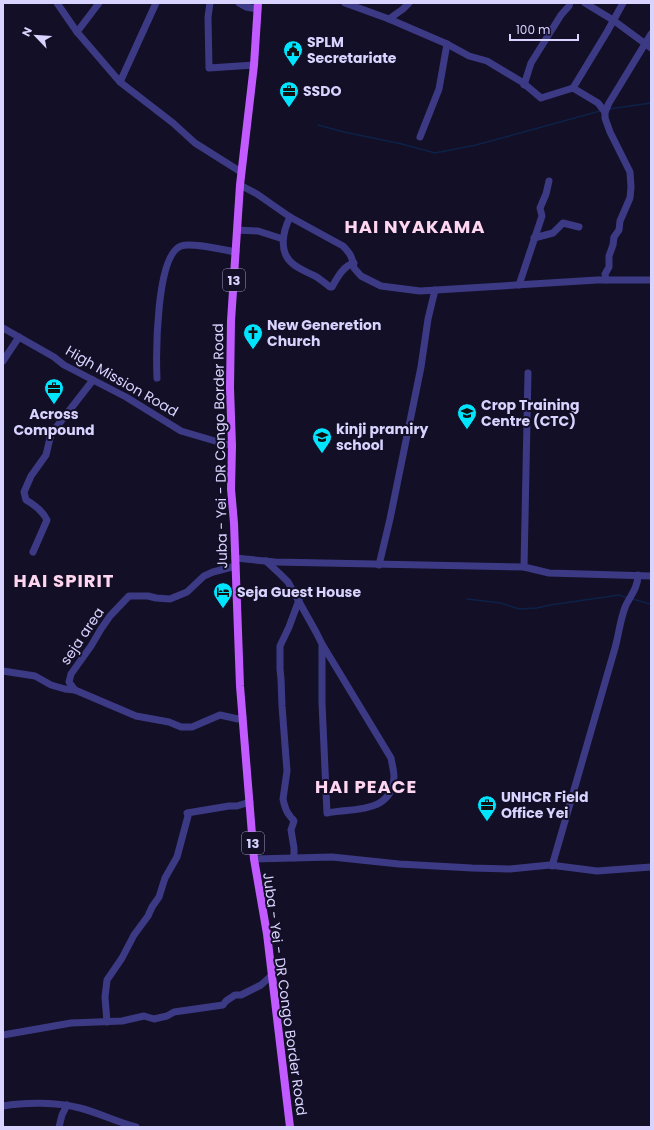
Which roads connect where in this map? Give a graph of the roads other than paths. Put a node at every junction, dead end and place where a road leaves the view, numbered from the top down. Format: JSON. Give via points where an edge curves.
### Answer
{"nodes":[{"id":1,"x":57,"y":3,"type":"edge"},
{"id":2,"x":99,"y":3,"type":"edge"},
{"id":3,"x":156,"y":3,"type":"edge"},
{"id":4,"x":210,"y":3,"type":"edge"},
{"id":5,"x":239,"y":3,"type":"edge"},
{"id":6,"x":346,"y":3,"type":"edge"},
{"id":7,"x":409,"y":3,"type":"edge"},
{"id":8,"x":570,"y":3,"type":"edge"},
{"id":9,"x":585,"y":3,"type":"edge"},
{"id":10,"x":623,"y":3,"type":"edge"},
{"id":11,"x":258,"y":6,"type":"edge"},
{"id":12,"x":389,"y":19,"type":"junction"},
{"id":13,"x":613,"y":20,"type":"junction"},
{"id":14,"x":77,"y":32,"type":"junction"},
{"id":15,"x":651,"y":34,"type":"edge"},
{"id":16,"x":446,"y":44,"type":"junction"},
{"id":17,"x":648,"y":46,"type":"edge"},
{"id":18,"x":254,"y":65,"type":"junction"},
{"id":19,"x":120,"y":82,"type":"junction"},
{"id":20,"x":524,"y":84,"type":"junction"},
{"id":21,"x":573,"y":88,"type":"junction"},
{"id":22,"x":605,"y":112,"type":"junction"},
{"id":23,"x":420,"y":137,"type":"dead end"},
{"id":24,"x":241,"y":172,"type":"junction"},
{"id":25,"x":549,"y":181,"type":"dead end"},
{"id":26,"x":240,"y":185,"type":"junction"},
{"id":27,"x":290,"y":217,"type":"junction"},
{"id":28,"x":579,"y":227,"type":"dead end"},
{"id":29,"x":237,"y":230,"type":"junction"},
{"id":30,"x":534,"y":238,"type":"junction"},
{"id":31,"x":283,"y":239,"type":"junction"},
{"id":32,"x":236,"y":252,"type":"junction"},
{"id":33,"x":354,"y":263,"type":"junction"},
{"id":34,"x":606,"y":280,"type":"junction"},
{"id":35,"x":651,"y":280,"type":"edge"},
{"id":36,"x":519,"y":285,"type":"junction"},
{"id":37,"x":435,"y":290,"type":"junction"},
{"id":38,"x":3,"y":328,"type":"edge"},
{"id":39,"x":19,"y":337,"type":"junction"},
{"id":40,"x":3,"y":361,"type":"edge"},
{"id":41,"x":528,"y":373,"type":"dead end"},
{"id":42,"x":157,"y":378,"type":"dead end"},
{"id":43,"x":93,"y":380,"type":"junction"},
{"id":44,"x":232,"y":446,"type":"junction"},
{"id":45,"x":33,"y":552,"type":"dead end"},
{"id":46,"x":266,"y":561,"type":"junction"},
{"id":47,"x":235,"y":562,"type":"junction"},
{"id":48,"x":379,"y":565,"type":"junction"},
{"id":49,"x":524,"y":567,"type":"junction"},
{"id":50,"x":638,"y":575,"type":"junction"},
{"id":51,"x":651,"y":576,"type":"edge"},
{"id":52,"x":298,"y":600,"type":"junction"},
{"id":53,"x":322,"y":644,"type":"junction"},
{"id":54,"x":3,"y":671,"type":"edge"},
{"id":55,"x":75,"y":690,"type":"junction"},
{"id":56,"x":242,"y":717,"type":"junction"},
{"id":57,"x":250,"y":802,"type":"junction"},
{"id":58,"x":294,"y":858,"type":"junction"},
{"id":59,"x":254,"y":859,"type":"junction"},
{"id":60,"x":552,"y":866,"type":"junction"},
{"id":61,"x":651,"y":867,"type":"edge"},
{"id":62,"x":272,"y":975,"type":"junction"},
{"id":63,"x":107,"y":1022,"type":"junction"},
{"id":64,"x":3,"y":1035,"type":"edge"},
{"id":65,"x":67,"y":1105,"type":"junction"},
{"id":66,"x":3,"y":1106,"type":"edge"},
{"id":67,"x":59,"y":1127,"type":"edge"},
{"id":68,"x":136,"y":1127,"type":"edge"},
{"id":69,"x":290,"y":1127,"type":"edge"}],
"edges":[{"from":1,"to":14,"type":"street"},
{"from":2,"to":14,"type":"street"},
{"from":3,"to":19,"type":"street"},
{"from":4,"to":18,"type":"street","via":[[209,68]]},
{"from":5,"to":11,"type":"street","via":[[246,7]]},
{"from":6,"to":12,"type":"street"},
{"from":7,"to":12,"type":"street"},
{"from":8,"to":20,"type":"street","via":[[531,63]]},
{"from":9,"to":13,"type":"street"},
{"from":10,"to":13,"type":"street"},
{"from":11,"to":18,"type":"main road","name":"Juba - Yei - DR Congo Border Road","number":"13"},
{"from":12,"to":16,"type":"street"},
{"from":13,"to":17,"type":"street"},
{"from":13,"to":21,"type":"street"},
{"from":14,"to":19,"type":"street"},
{"from":15,"to":17,"type":"street"},
{"from":16,"to":20,"type":"street","via":[[469,56],[487,61]]},
{"from":16,"to":23,"type":"street","via":[[439,89]]},
{"from":17,"to":22,"type":"street"},
{"from":18,"to":24,"type":"main road","name":"Juba - Yei - DR Congo Border Road","number":"13"},
{"from":19,"to":24,"type":"street","via":[[196,143]]},
{"from":20,"to":21,"type":"street","via":[[541,98]]},
{"from":21,"to":22,"type":"street","via":[[598,104]]},
{"from":22,"to":34,"type":"street","via":[[610,132],[630,172],[631,188],[619,230],[614,237],[609,256],[610,267],[605,274]]},
{"from":24,"to":26,"type":"main road","name":"Juba - Yei - DR Congo Border Road","number":"13"},
{"from":25,"to":30,"type":"street","via":[[540,208],[542,216]]},
{"from":26,"to":27,"type":"street"},
{"from":26,"to":29,"type":"main road","name":"Juba - Yei - DR Congo Border Road","number":"13"},
{"from":27,"to":31,"type":"street"},
{"from":27,"to":33,"type":"street","via":[[349,251]]},
{"from":28,"to":30,"type":"street","via":[[563,223],[552,233]]},
{"from":29,"to":31,"type":"street","via":[[258,231]]},
{"from":29,"to":32,"type":"main road","name":"Juba - Yei - DR Congo Border Road","number":"13"},
{"from":30,"to":36,"type":"street"},
{"from":31,"to":33,"type":"street","via":[[285,253],[292,263],[330,287],[348,265]]},
{"from":32,"to":42,"type":"street","via":[[186,245],[178,248],[171,256],[164,274],[159,313],[156,343]]},
{"from":32,"to":44,"type":"main road","name":"Juba - Yei - DR Congo Border Road","number":"13","via":[[230,342]]},
{"from":33,"to":37,"type":"street","via":[[354,268],[361,276],[381,286],[420,291]]},
{"from":34,"to":35,"type":"street"},
{"from":34,"to":36,"type":"street"},
{"from":36,"to":37,"type":"street"},
{"from":37,"to":48,"type":"street"},
{"from":38,"to":39,"type":"street","name":"High Mission Road"},
{"from":39,"to":40,"type":"street"},
{"from":39,"to":43,"type":"street","name":"High Mission Road"},
{"from":41,"to":49,"type":"street"},
{"from":43,"to":44,"type":"street","name":"High Mission Road","via":[[181,431]]},
{"from":43,"to":45,"type":"street","via":[[51,434],[46,455],[31,476],[24,492],[26,500],[35,504],[47,520]]},
{"from":44,"to":47,"type":"main road","name":"Juba - Yei - DR Congo Border Road","number":"13","via":[[231,489]]},
{"from":46,"to":47,"type":"street"},
{"from":46,"to":48,"type":"street"},
{"from":46,"to":52,"type":"street","via":[[288,582]]},
{"from":47,"to":55,"type":"street","name":"seja area","via":[[204,576],[187,592],[170,599],[128,596],[110,616],[71,674],[69,682]]},
{"from":47,"to":56,"type":"main road","name":"Juba - Yei - DR Congo Border Road","number":"13"},
{"from":48,"to":49,"type":"street"},
{"from":49,"to":50,"type":"street","via":[[549,573]]},
{"from":50,"to":51,"type":"street"},
{"from":50,"to":60,"type":"street","via":[[638,581],[621,621],[616,648]]},
{"from":52,"to":53,"type":"street"},
{"from":52,"to":58,"type":"street","via":[[280,646],[287,771],[283,799],[294,821],[291,830]]},
{"from":53,"to":53,"type":"street","via":[[391,758],[394,776],[391,791],[384,800],[367,808],[327,813]]},
{"from":54,"to":55,"type":"street","via":[[36,676],[51,685]]},
{"from":55,"to":56,"type":"street","via":[[136,716],[169,722],[181,727],[192,727],[220,715],[238,719]]},
{"from":56,"to":57,"type":"main road","name":"Juba - Yei - DR Congo Border Road","number":"13"},
{"from":57,"to":59,"type":"main road","name":"Juba - Yei - DR Congo Border Road","number":"13"},
{"from":57,"to":63,"type":"street","via":[[188,812],[178,854],[165,878],[159,897],[107,980]]},
{"from":58,"to":59,"type":"street"},
{"from":58,"to":60,"type":"street","via":[[346,858],[472,868]]},
{"from":59,"to":62,"type":"main road","name":"Juba - Yei - DR Congo Border Road","number":"13"},
{"from":60,"to":61,"type":"street","via":[[597,871]]},
{"from":62,"to":63,"type":"street","via":[[261,985],[241,995],[235,995],[223,1005],[174,1012],[154,1019],[144,1016]]},
{"from":62,"to":69,"type":"main road","name":"Juba - Yei - DR Congo Border Road","number":"13"},
{"from":63,"to":64,"type":"street","via":[[71,1023]]},
{"from":65,"to":66,"type":"street","via":[[20,1103]]},
{"from":65,"to":67,"type":"street"},
{"from":65,"to":68,"type":"street"}]}
